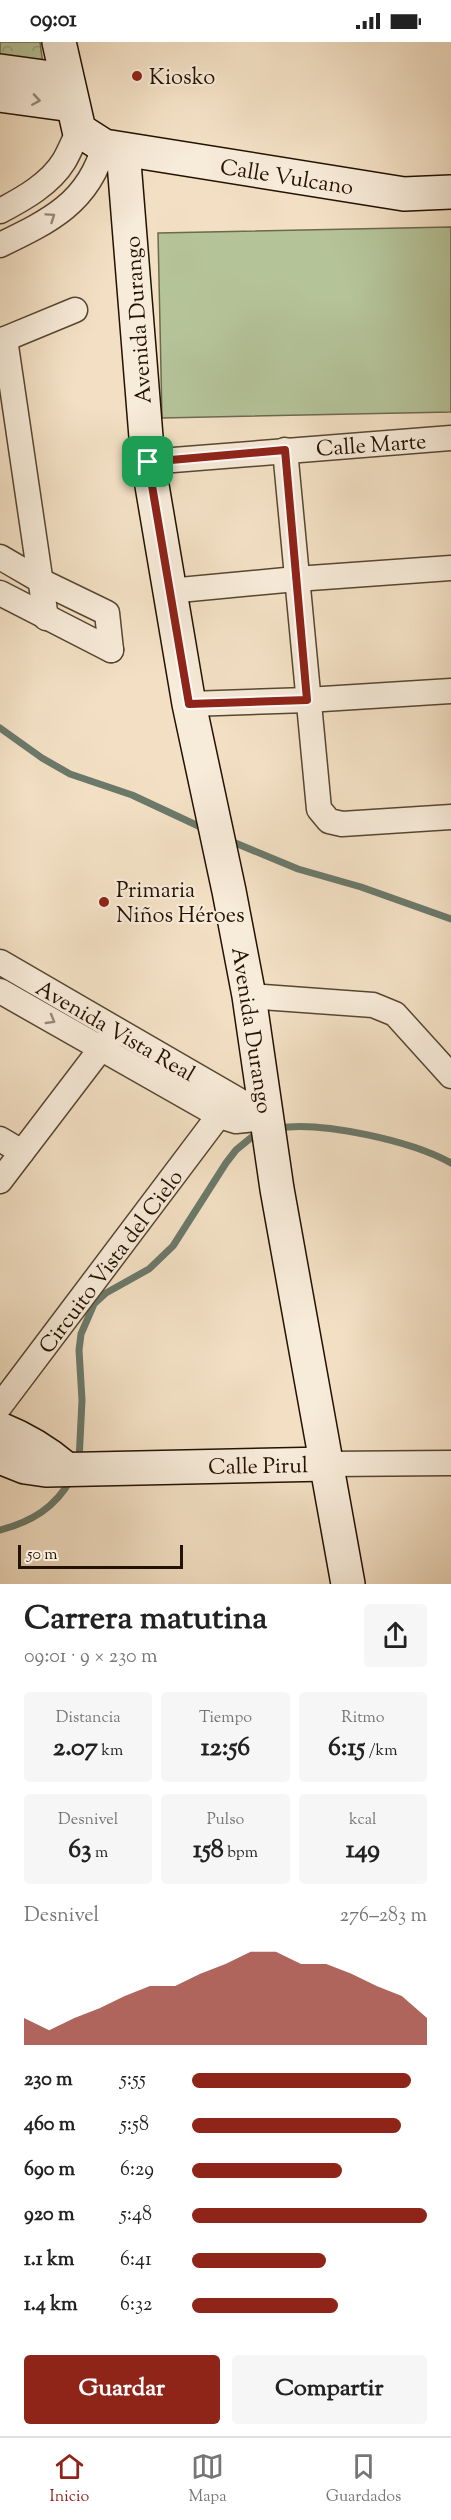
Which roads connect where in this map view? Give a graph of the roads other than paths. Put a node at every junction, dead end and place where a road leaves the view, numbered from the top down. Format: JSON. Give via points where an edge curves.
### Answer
{"nodes":[{"id":1,"x":59,"y":42,"type":"edge"},
{"id":2,"x":0,"y":71,"type":"edge"},
{"id":3,"x":0,"y":95,"type":"edge"},
{"id":4,"x":89,"y":122,"type":"junction"},
{"id":5,"x":451,"y":192,"type":"edge"},
{"id":6,"x":0,"y":211,"type":"edge"},
{"id":7,"x":0,"y":245,"type":"edge"},
{"id":8,"x":75,"y":310,"type":"dead end"},
{"id":9,"x":2,"y":340,"type":"edge"},
{"id":10,"x":451,"y":438,"type":"edge"},
{"id":11,"x":285,"y":450,"type":"junction"},
{"id":12,"x":148,"y":462,"type":"junction"},
{"id":13,"x":0,"y":557,"type":"edge"},
{"id":14,"x":451,"y":568,"type":"edge"},
{"id":15,"x":296,"y":579,"type":"junction"},
{"id":16,"x":43,"y":582,"type":"junction"},
{"id":17,"x":169,"y":591,"type":"junction"},
{"id":18,"x":0,"y":593,"type":"edge"},
{"id":19,"x":46,"y":618,"type":"junction"},
{"id":20,"x":451,"y":691,"type":"edge"},
{"id":21,"x":307,"y":700,"type":"junction"},
{"id":22,"x":189,"y":704,"type":"junction"},
{"id":23,"x":451,"y":818,"type":"edge"},
{"id":24,"x":0,"y":962,"type":"edge"},
{"id":25,"x":0,"y":991,"type":"edge"},
{"id":26,"x":249,"y":996,"type":"junction"},
{"id":27,"x":115,"y":1030,"type":"junction"},
{"id":28,"x":100,"y":1049,"type":"junction"},
{"id":29,"x":451,"y":1076,"type":"edge"},
{"id":30,"x":226,"y":1107,"type":"junction"},
{"id":31,"x":267,"y":1118,"type":"junction"},
{"id":32,"x":0,"y":1139,"type":"edge"},
{"id":33,"x":22,"y":1152,"type":"junction"},
{"id":34,"x":0,"y":1181,"type":"edge"},
{"id":35,"x":0,"y":1406,"type":"edge"},
{"id":36,"x":0,"y":1429,"type":"edge"},
{"id":37,"x":0,"y":1457,"type":"edge"},
{"id":38,"x":451,"y":1463,"type":"edge"},
{"id":39,"x":328,"y":1464,"type":"junction"},
{"id":40,"x":76,"y":1468,"type":"junction"},
{"id":41,"x":348,"y":1584,"type":"edge"}],
"edges":[{"from":1,"to":4,"type":"street","name":"Avenida Durango"},
{"from":2,"to":4,"type":"street"},
{"from":3,"to":4,"type":"street","one_way":true},
{"from":4,"to":5,"type":"street","name":"Calle Vulcano","via":[[404,194]]},
{"from":4,"to":6,"type":"street","via":[[64,162],[46,181]]},
{"from":7,"to":4,"type":"street","one_way":true,"via":[[76,199],[91,180],[98,166]]},
{"from":4,"to":12,"type":"street","name":"Avenida Durango"},
{"from":8,"to":9,"type":"street"},
{"from":9,"to":16,"type":"street"},
{"from":10,"to":11,"type":"street","name":"Calle Marte"},
{"from":11,"to":12,"type":"street","name":"Calle Marte"},
{"from":11,"to":15,"type":"street"},
{"from":12,"to":17,"type":"street","name":"Avenida Durango"},
{"from":13,"to":16,"type":"street"},
{"from":14,"to":15,"type":"street"},
{"from":15,"to":17,"type":"street"},
{"from":15,"to":21,"type":"street"},
{"from":16,"to":19,"type":"street"},
{"from":16,"to":19,"type":"street","via":[[107,613],[111,650]]},
{"from":17,"to":22,"type":"street","name":"Avenida Durango"},
{"from":18,"to":19,"type":"street"},
{"from":20,"to":21,"type":"street"},
{"from":21,"to":22,"type":"street"},
{"from":21,"to":23,"type":"street","via":[[320,809],[329,821],[342,824]]},
{"from":22,"to":26,"type":"street","name":"Avenida Durango"},
{"from":24,"to":27,"type":"street","name":"Avenida Vista Real"},
{"from":25,"to":28,"type":"street","name":"Avenida Vista Real","one_way":true},
{"from":26,"to":29,"type":"street","via":[[373,1005],[395,1014]]},
{"from":26,"to":31,"type":"street","name":"Avenida Durango"},
{"from":27,"to":28,"type":"street"},
{"from":27,"to":30,"type":"street","name":"Avenida Vista Real"},
{"from":28,"to":30,"type":"street","name":"Avenida Vista Real"},
{"from":28,"to":33,"type":"street"},
{"from":30,"to":31,"type":"street","name":"Avenida Vista Real","via":[[256,1109]]},
{"from":30,"to":35,"type":"street","name":"Circuito Vista del Cielo"},
{"from":31,"to":39,"type":"street","name":"Avenida Durango"},
{"from":32,"to":33,"type":"street"},
{"from":33,"to":34,"type":"street"},
{"from":36,"to":40,"type":"street"},
{"from":37,"to":40,"type":"street","name":"Calle Pirul","via":[[25,1467]]},
{"from":38,"to":39,"type":"street","name":"Calle Pirul"},
{"from":39,"to":40,"type":"street","name":"Calle Pirul"},
{"from":39,"to":41,"type":"street","name":"Avenida Durango"}]}
